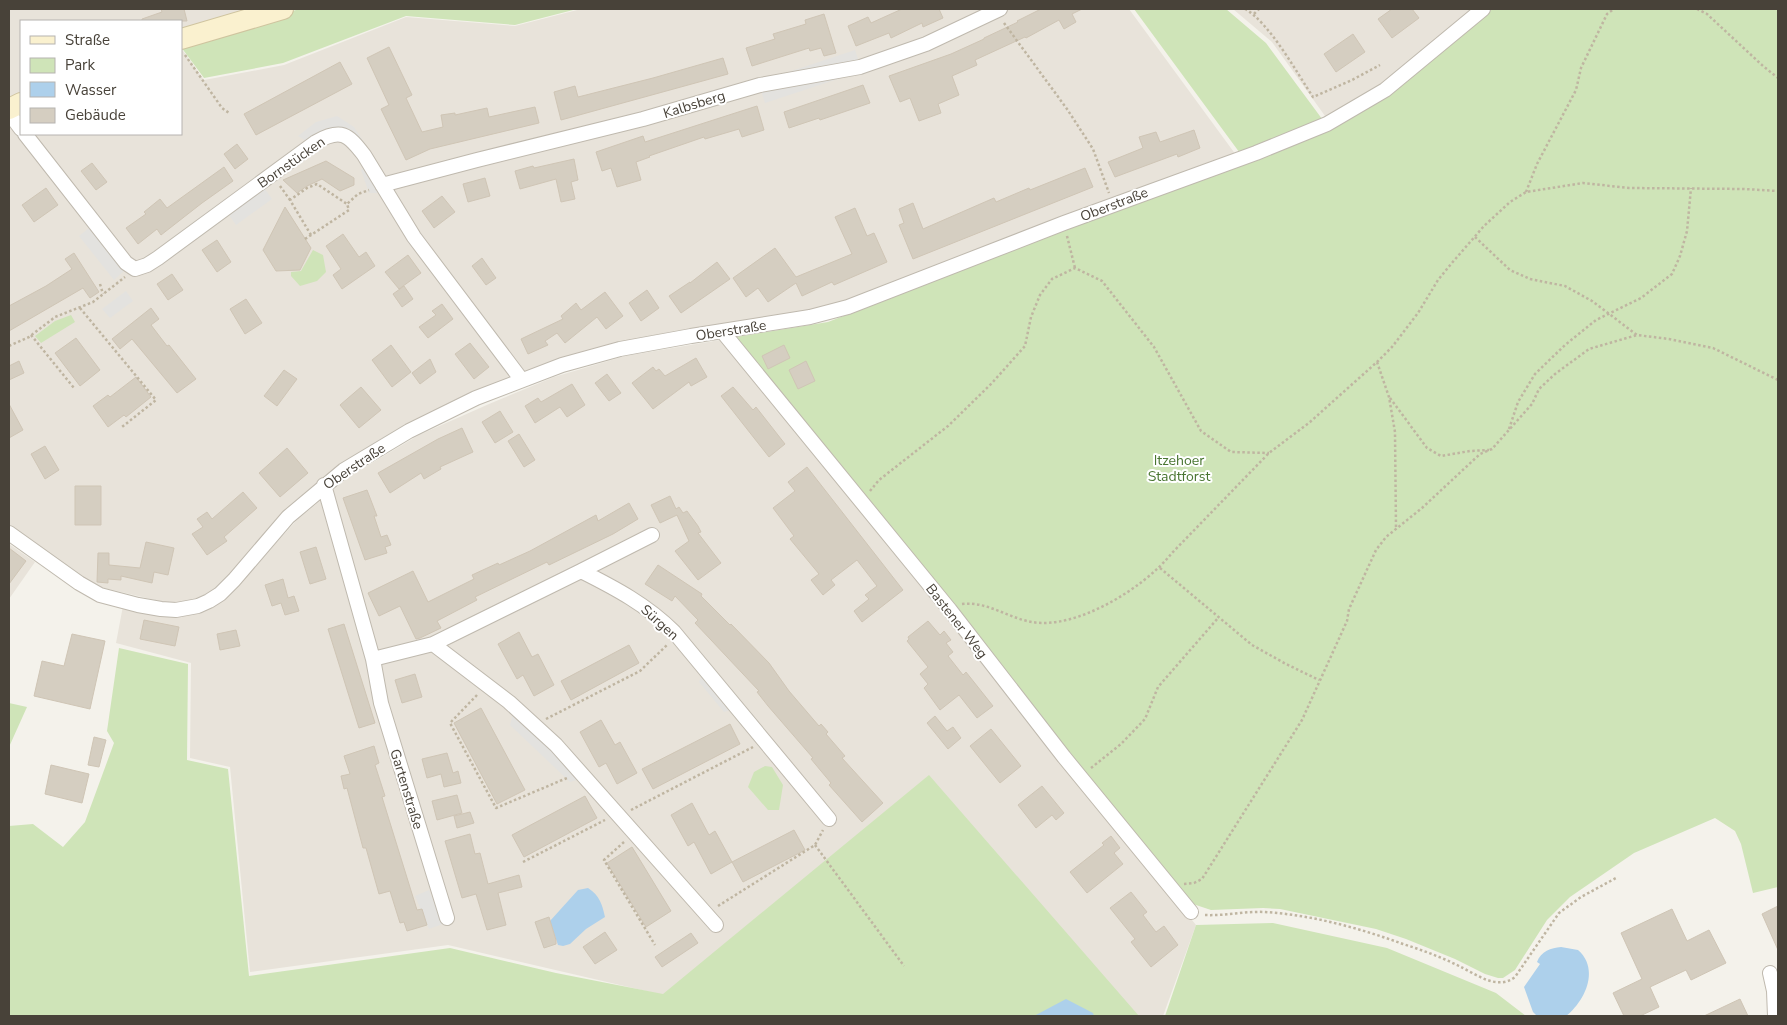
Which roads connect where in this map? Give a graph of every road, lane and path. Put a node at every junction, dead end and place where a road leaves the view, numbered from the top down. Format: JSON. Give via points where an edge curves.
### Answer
{"nodes":[{"id":1,"x":283,"y":9,"type":"edge"},
{"id":2,"x":1245,"y":9,"type":"edge"},
{"id":3,"x":1259,"y":9,"type":"edge"},
{"id":4,"x":1483,"y":9,"type":"edge"},
{"id":5,"x":1614,"y":9,"type":"edge"},
{"id":6,"x":1697,"y":9,"type":"edge"},
{"id":7,"x":998,"y":10,"type":"edge"},
{"id":8,"x":1254,"y":14,"type":"junction"},
{"id":9,"x":182,"y":39,"type":"edge"},
{"id":10,"x":182,"y":51,"type":"edge"},
{"id":11,"x":1380,"y":65,"type":"dead end"},
{"id":12,"x":1778,"y":78,"type":"edge"},
{"id":13,"x":20,"y":104,"type":"edge"},
{"id":14,"x":9,"y":111,"type":"edge"},
{"id":15,"x":229,"y":114,"type":"dead end"},
{"id":16,"x":20,"y":128,"type":"edge"},
{"id":17,"x":26,"y":135,"type":"edge"},
{"id":18,"x":278,"y":183,"type":"dead end"},
{"id":19,"x":382,"y":185,"type":"junction"},
{"id":20,"x":1691,"y":188,"type":"junction"},
{"id":21,"x":1778,"y":191,"type":"edge"},
{"id":22,"x":1526,"y":192,"type":"junction"},
{"id":23,"x":290,"y":200,"type":"junction"},
{"id":24,"x":347,"y":204,"type":"junction"},
{"id":25,"x":1114,"y":204,"type":"junction"},
{"id":26,"x":1064,"y":223,"type":"junction"},
{"id":27,"x":311,"y":235,"type":"junction"},
{"id":28,"x":1475,"y":237,"type":"junction"},
{"id":29,"x":306,"y":239,"type":"dead end"},
{"id":30,"x":1076,"y":268,"type":"junction"},
{"id":31,"x":135,"y":269,"type":"junction"},
{"id":32,"x":100,"y":284,"type":"dead end"},
{"id":33,"x":103,"y":294,"type":"junction"},
{"id":34,"x":80,"y":308,"type":"junction"},
{"id":35,"x":1609,"y":313,"type":"junction"},
{"id":36,"x":722,"y":331,"type":"junction"},
{"id":37,"x":31,"y":335,"type":"junction"},
{"id":38,"x":1637,"y":335,"type":"junction"},
{"id":39,"x":9,"y":346,"type":"edge"},
{"id":40,"x":1377,"y":362,"type":"junction"},
{"id":41,"x":521,"y":379,"type":"junction"},
{"id":42,"x":1778,"y":380,"type":"edge"},
{"id":43,"x":74,"y":388,"type":"dead end"},
{"id":44,"x":1389,"y":397,"type":"junction"},
{"id":45,"x":122,"y":427,"type":"dead end"},
{"id":46,"x":1509,"y":430,"type":"junction"},
{"id":47,"x":1492,"y":449,"type":"junction"},
{"id":48,"x":1269,"y":453,"type":"junction"},
{"id":49,"x":324,"y":485,"type":"junction"},
{"id":50,"x":861,"y":502,"type":"junction"},
{"id":51,"x":1396,"y":529,"type":"junction"},
{"id":52,"x":9,"y":534,"type":"edge"},
{"id":53,"x":652,"y":535,"type":"dead end"},
{"id":54,"x":1160,"y":568,"type":"junction"},
{"id":55,"x":581,"y":571,"type":"junction"},
{"id":56,"x":950,"y":610,"type":"junction"},
{"id":57,"x":1218,"y":618,"type":"junction"},
{"id":58,"x":677,"y":635,"type":"junction"},
{"id":59,"x":433,"y":644,"type":"junction"},
{"id":60,"x":372,"y":659,"type":"junction"},
{"id":61,"x":1320,"y":680,"type":"junction"},
{"id":62,"x":486,"y":684,"type":"junction"},
{"id":63,"x":536,"y":724,"type":"junction"},
{"id":64,"x":765,"y":741,"type":"junction"},
{"id":65,"x":580,"y":772,"type":"junction"},
{"id":66,"x":1084,"y":782,"type":"junction"},
{"id":67,"x":618,"y":815,"type":"junction"},
{"id":68,"x":829,"y":819,"type":"joint"},
{"id":69,"x":635,"y":833,"type":"junction"},
{"id":70,"x":816,"y":846,"type":"junction"},
{"id":71,"x":522,"y":862,"type":"dead end"},
{"id":72,"x":1616,"y":878,"type":"dead end"},
{"id":73,"x":1169,"y":886,"type":"junction"},
{"id":74,"x":1191,"y":912,"type":"joint"},
{"id":75,"x":706,"y":913,"type":"junction"},
{"id":76,"x":447,"y":918,"type":"dead end"},
{"id":77,"x":716,"y":925,"type":"dead end"},
{"id":78,"x":655,"y":945,"type":"dead end"},
{"id":79,"x":904,"y":966,"type":"dead end"},
{"id":80,"x":1770,"y":973,"type":"dead end"},
{"id":81,"x":1775,"y":1016,"type":"edge"}],
"edges":[{"from":1,"to":9,"type":"street"},
{"from":2,"to":8,"type":"path"},
{"from":3,"to":8,"type":"path"},
{"from":4,"to":25,"type":"street","name":"Oberstraße","via":[[1385,90],[1327,124]]},
{"from":5,"to":22,"type":"path","via":[[1607,14],[1581,68],[1576,90]]},
{"from":6,"to":12,"type":"path","via":[[1707,14]]},
{"from":7,"to":19,"type":"street","name":"Kalbsberg","via":[[926,44],[860,67],[760,85],[644,119]]},
{"from":7,"to":25,"type":"path","via":[[1093,149]]},
{"from":8,"to":11,"type":"path","via":[[1313,97]]},
{"from":10,"to":15,"type":"path"},
{"from":13,"to":14,"type":"street"},
{"from":14,"to":16,"type":"street"},
{"from":17,"to":31,"type":"street","via":[[126,263]]},
{"from":18,"to":23,"type":"path"},
{"from":19,"to":24,"type":"path","via":[[358,194]]},
{"from":19,"to":31,"type":"street","name":"Bornstücken","via":[[346,135],[327,136],[210,222],[147,265]]},
{"from":19,"to":41,"type":"street","name":"Bornstücken","via":[[414,237]]},
{"from":20,"to":21,"type":"path"},
{"from":20,"to":22,"type":"path","via":[[1629,188],[1583,183]]},
{"from":20,"to":35,"type":"path","via":[[1687,231],[1672,274],[1641,298]]},
{"from":22,"to":28,"type":"path","via":[[1499,212]]},
{"from":23,"to":24,"type":"path","via":[[317,184]]},
{"from":23,"to":27,"type":"path"},
{"from":24,"to":27,"type":"path","via":[[349,210]]},
{"from":25,"to":26,"type":"street","name":"Oberstraße"},
{"from":26,"to":30,"type":"path"},
{"from":26,"to":36,"type":"street","name":"Oberstraße","via":[[840,310]]},
{"from":27,"to":29,"type":"path"},
{"from":28,"to":35,"type":"path","via":[[1510,270],[1565,286]]},
{"from":28,"to":40,"type":"path","via":[[1438,280],[1418,313]]},
{"from":30,"to":48,"type":"path","via":[[1102,281],[1154,348],[1201,432],[1230,452]]},
{"from":30,"to":50,"type":"path","via":[[1052,279],[1031,317],[1024,346],[992,383],[948,426],[879,480]]},
{"from":31,"to":33,"type":"path"},
{"from":32,"to":33,"type":"path"},
{"from":33,"to":34,"type":"path"},
{"from":34,"to":37,"type":"path","via":[[55,317]]},
{"from":34,"to":45,"type":"path","via":[[156,400]]},
{"from":35,"to":38,"type":"path"},
{"from":35,"to":46,"type":"path","via":[[1565,345],[1535,374],[1518,402]]},
{"from":36,"to":41,"type":"street","name":"Oberstraße","via":[[611,351]]},
{"from":36,"to":50,"type":"street","name":"Bastener Weg"},
{"from":37,"to":39,"type":"path"},
{"from":37,"to":43,"type":"path"},
{"from":38,"to":42,"type":"path","via":[[1669,338],[1712,348]]},
{"from":38,"to":46,"type":"path","via":[[1590,349],[1555,374],[1539,389],[1532,404]]},
{"from":40,"to":44,"type":"path"},
{"from":40,"to":48,"type":"path","via":[[1310,422]]},
{"from":41,"to":49,"type":"street","name":"Oberstraße","via":[[409,431],[357,461]]},
{"from":44,"to":47,"type":"path","via":[[1428,448],[1441,456]]},
{"from":44,"to":51,"type":"path","via":[[1394,432]]},
{"from":46,"to":47,"type":"path"},
{"from":47,"to":51,"type":"path","via":[[1480,454]]},
{"from":48,"to":54,"type":"path"},
{"from":49,"to":52,"type":"street","name":"Oberstraße","via":[[288,517],[220,594],[188,609],[138,606],[100,595]]},
{"from":49,"to":60,"type":"street"},
{"from":50,"to":56,"type":"street","name":"Bastener Weg"},
{"from":51,"to":61,"type":"path","via":[[1376,550]]},
{"from":53,"to":55,"type":"street"},
{"from":54,"to":56,"type":"path","via":[[1110,604],[1066,621],[1030,622],[993,608],[968,604],[956,605]]},
{"from":54,"to":57,"type":"path"},
{"from":55,"to":58,"type":"street","name":"Sürgen","via":[[645,606]]},
{"from":55,"to":59,"type":"street"},
{"from":56,"to":66,"type":"street","name":"Bastener Weg"},
{"from":57,"to":61,"type":"path","via":[[1252,645]]},
{"from":57,"to":66,"type":"path","via":[[1158,687],[1145,719],[1121,744],[1087,771]]},
{"from":58,"to":63,"type":"path","via":[[640,671]]},
{"from":58,"to":64,"type":"street","name":"Sürgen"},
{"from":59,"to":60,"type":"street"},
{"from":59,"to":62,"type":"street"},
{"from":60,"to":76,"type":"street","name":"Gartenstraße","via":[[381,703]]},
{"from":61,"to":73,"type":"path","via":[[1302,720],[1202,879]]},
{"from":62,"to":63,"type":"street"},
{"from":62,"to":65,"type":"path","via":[[450,723],[496,808]]},
{"from":63,"to":65,"type":"street"},
{"from":64,"to":67,"type":"path"},
{"from":64,"to":68,"type":"street","name":"Sürgen"},
{"from":65,"to":67,"type":"street"},
{"from":66,"to":73,"type":"street","name":"Bastener Weg"},
{"from":67,"to":69,"type":"street"},
{"from":67,"to":71,"type":"path"},
{"from":68,"to":70,"type":"path"},
{"from":69,"to":75,"type":"street"},
{"from":69,"to":78,"type":"path","via":[[604,860]]},
{"from":70,"to":75,"type":"path"},
{"from":70,"to":79,"type":"path"},
{"from":72,"to":74,"type":"path","via":[[1581,897],[1559,914],[1520,971],[1503,983],[1483,978],[1448,960],[1376,934],[1326,922],[1265,912],[1206,916]]},
{"from":73,"to":74,"type":"street","name":"Bastener Weg"},
{"from":75,"to":77,"type":"street"},
{"from":80,"to":81,"type":"street"}]}
